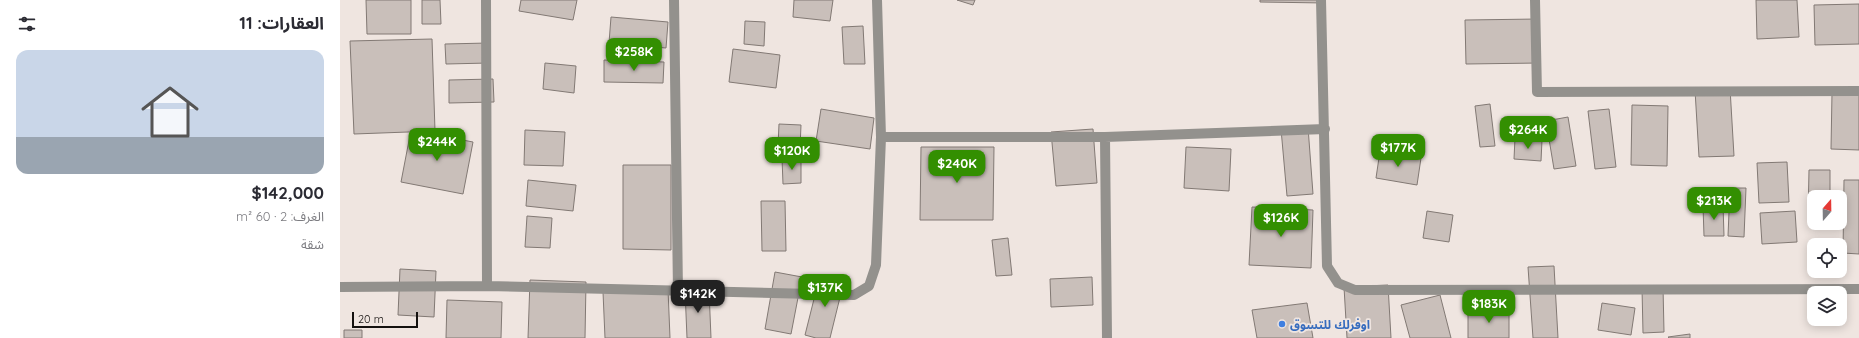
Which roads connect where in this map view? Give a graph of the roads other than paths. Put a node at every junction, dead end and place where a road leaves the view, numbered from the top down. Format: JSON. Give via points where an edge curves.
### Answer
{"nodes":[{"id":1,"x":486,"y":0,"type":"edge"},
{"id":2,"x":674,"y":0,"type":"edge"},
{"id":3,"x":877,"y":0,"type":"edge"},
{"id":4,"x":1321,"y":0,"type":"edge"},
{"id":5,"x":1535,"y":0,"type":"edge"},
{"id":6,"x":1859,"y":91,"type":"edge"},
{"id":7,"x":1325,"y":129,"type":"junction"},
{"id":8,"x":881,"y":137,"type":"junction"},
{"id":9,"x":1105,"y":137,"type":"junction"},
{"id":10,"x":487,"y":286,"type":"junction"},
{"id":11,"x":340,"y":287,"type":"edge"},
{"id":12,"x":1859,"y":289,"type":"edge"},
{"id":13,"x":678,"y":292,"type":"junction"},
{"id":14,"x":1107,"y":338,"type":"edge"}],
"edges":[{"from":1,"to":10,"type":"street"},
{"from":2,"to":13,"type":"street"},
{"from":3,"to":8,"type":"street"},
{"from":4,"to":7,"type":"street"},
{"from":5,"to":6,"type":"street","via":[[1537,92]]},
{"from":7,"to":9,"type":"street"},
{"from":7,"to":12,"type":"street","via":[[1327,266],[1338,283],[1355,290]]},
{"from":8,"to":9,"type":"street"},
{"from":8,"to":13,"type":"street","via":[[876,265],[869,286],[854,295]]},
{"from":9,"to":14,"type":"street"},
{"from":10,"to":11,"type":"street"},
{"from":10,"to":13,"type":"street"}]}
